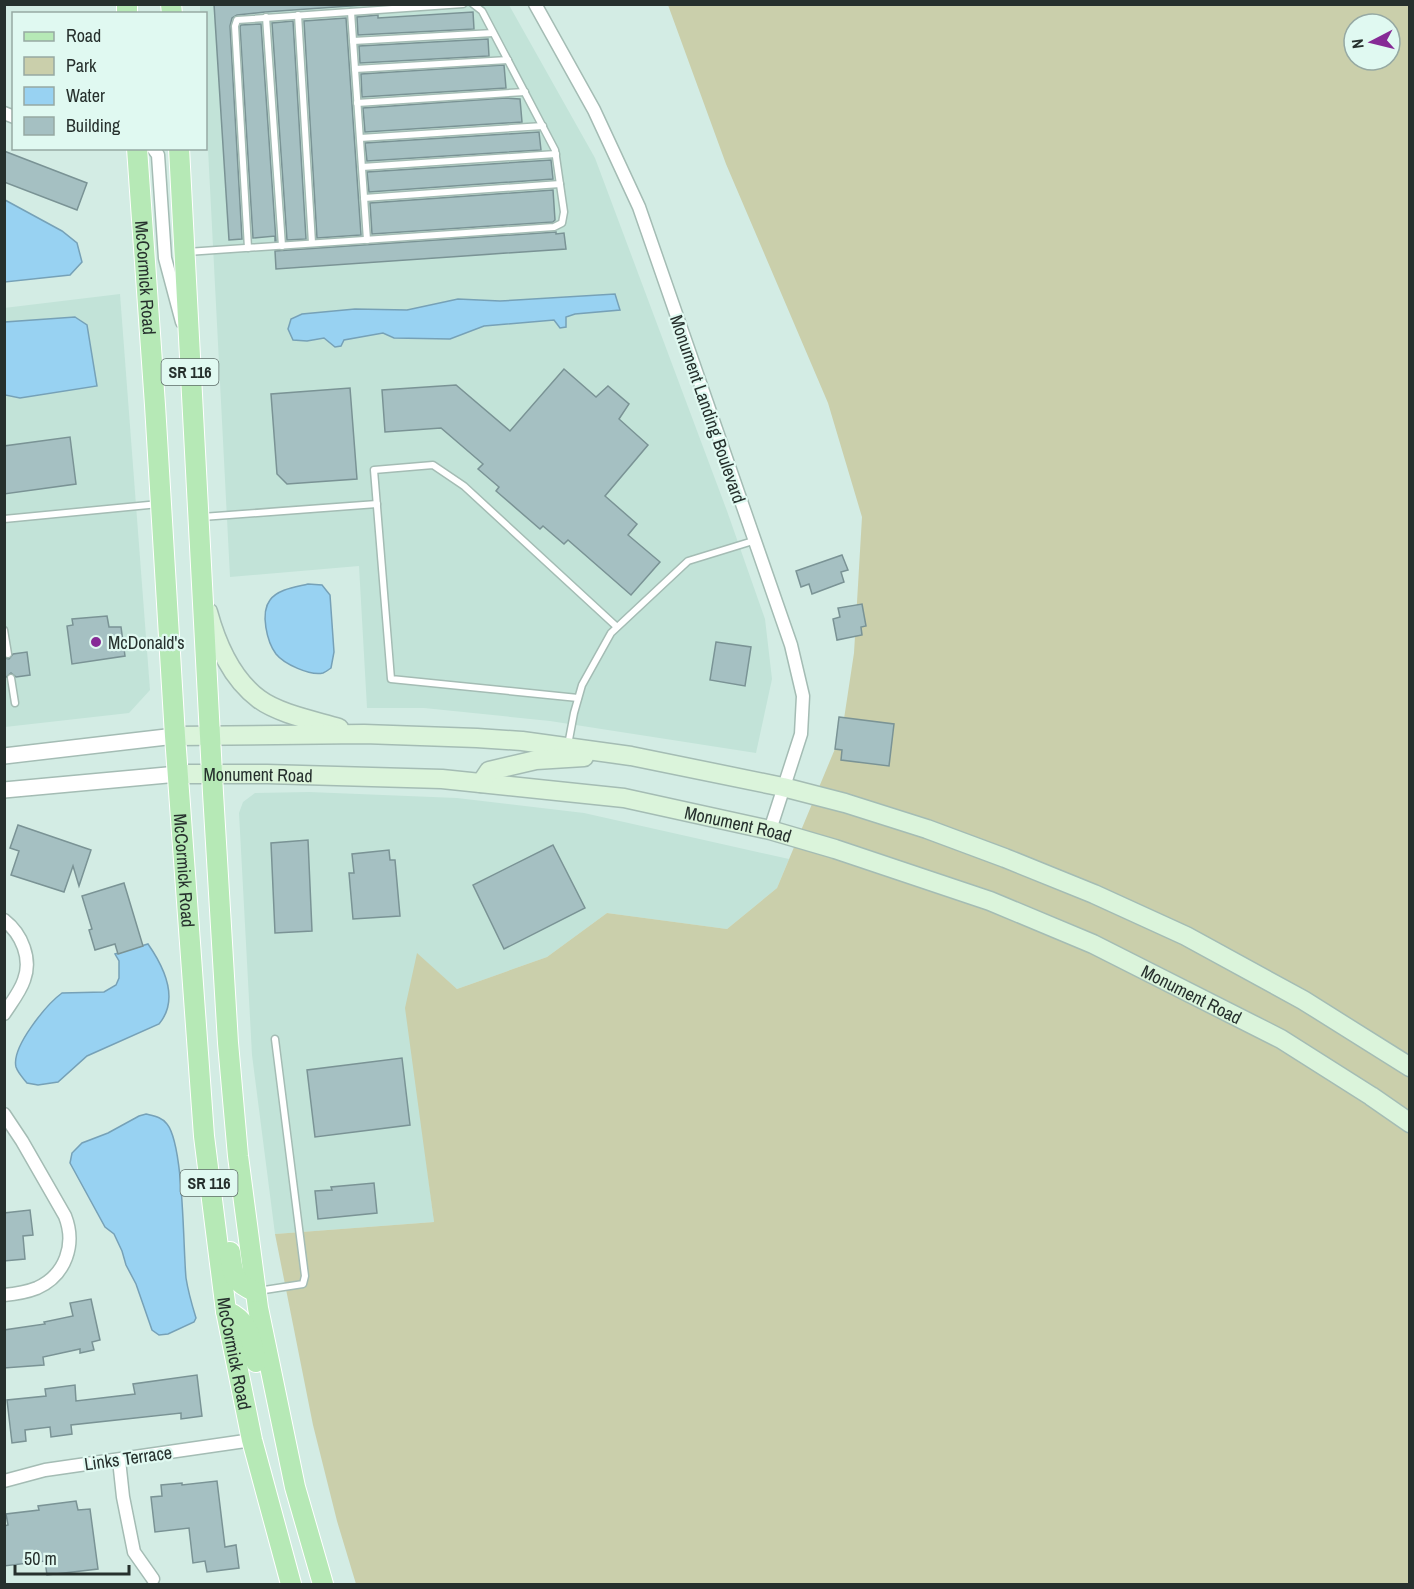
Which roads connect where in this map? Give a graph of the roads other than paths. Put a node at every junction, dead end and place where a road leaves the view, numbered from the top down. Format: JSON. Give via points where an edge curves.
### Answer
{"nodes":[{"id":1,"x":463,"y":4,"type":"edge"},
{"id":2,"x":473,"y":4,"type":"edge"},
{"id":3,"x":536,"y":4,"type":"edge"},
{"id":4,"x":351,"y":12,"type":"junction"},
{"id":5,"x":298,"y":15,"type":"junction"},
{"id":6,"x":266,"y":17,"type":"junction"},
{"id":7,"x":493,"y":33,"type":"junction"},
{"id":8,"x":353,"y":41,"type":"junction"},
{"id":9,"x":508,"y":60,"type":"junction"},
{"id":10,"x":355,"y":69,"type":"junction"},
{"id":11,"x":525,"y":92,"type":"junction"},
{"id":12,"x":357,"y":103,"type":"junction"},
{"id":13,"x":543,"y":126,"type":"junction"},
{"id":14,"x":360,"y":138,"type":"junction"},
{"id":15,"x":137,"y":150,"type":"edge"},
{"id":16,"x":154,"y":150,"type":"edge"},
{"id":17,"x":179,"y":150,"type":"edge"},
{"id":18,"x":556,"y":154,"type":"junction"},
{"id":19,"x":362,"y":167,"type":"junction"},
{"id":20,"x":560,"y":184,"type":"junction"},
{"id":21,"x":364,"y":198,"type":"junction"},
{"id":22,"x":367,"y":240,"type":"junction"},
{"id":23,"x":312,"y":243,"type":"junction"},
{"id":24,"x":282,"y":246,"type":"junction"},
{"id":25,"x":248,"y":248,"type":"junction"},
{"id":26,"x":184,"y":252,"type":"junction"},
{"id":27,"x":189,"y":350,"type":"junction"},
{"id":28,"x":161,"y":504,"type":"junction"},
{"id":29,"x":377,"y":504,"type":"junction"},
{"id":30,"x":199,"y":518,"type":"junction"},
{"id":31,"x":4,"y":519,"type":"edge"},
{"id":32,"x":753,"y":541,"type":"junction"},
{"id":33,"x":203,"y":595,"type":"junction"},
{"id":34,"x":617,"y":627,"type":"junction"},
{"id":35,"x":4,"y":630,"type":"edge"},
{"id":36,"x":8,"y":654,"type":"dead end"},
{"id":37,"x":11,"y":678,"type":"dead end"},
{"id":38,"x":578,"y":698,"type":"junction"},
{"id":39,"x":15,"y":703,"type":"dead end"},
{"id":40,"x":211,"y":734,"type":"junction"},
{"id":41,"x":364,"y":734,"type":"junction"},
{"id":42,"x":175,"y":736,"type":"junction"},
{"id":43,"x":568,"y":746,"type":"junction"},
{"id":44,"x":4,"y":756,"type":"edge"},
{"id":45,"x":631,"y":756,"type":"junction"},
{"id":46,"x":178,"y":774,"type":"junction"},
{"id":47,"x":213,"y":775,"type":"junction"},
{"id":48,"x":481,"y":783,"type":"junction"},
{"id":49,"x":783,"y":787,"type":"junction"},
{"id":50,"x":4,"y":790,"type":"edge"},
{"id":51,"x":770,"y":830,"type":"junction"},
{"id":52,"x":8,"y":923,"type":"edge"},
{"id":53,"x":4,"y":1014,"type":"edge"},
{"id":54,"x":275,"y":1039,"type":"dead end"},
{"id":55,"x":1410,"y":1067,"type":"edge"},
{"id":56,"x":4,"y":1114,"type":"edge"},
{"id":57,"x":203,"y":1122,"type":"junction"},
{"id":58,"x":1410,"y":1123,"type":"edge"},
{"id":59,"x":256,"y":1292,"type":"junction"},
{"id":60,"x":4,"y":1295,"type":"edge"},
{"id":61,"x":226,"y":1311,"type":"junction"},
{"id":62,"x":252,"y":1440,"type":"junction"},
{"id":63,"x":119,"y":1460,"type":"junction"},
{"id":64,"x":4,"y":1481,"type":"edge"},
{"id":65,"x":295,"y":1487,"type":"junction"},
{"id":66,"x":153,"y":1580,"type":"dead end"},
{"id":67,"x":291,"y":1584,"type":"edge"},
{"id":68,"x":323,"y":1584,"type":"edge"}],
"edges":[{"from":1,"to":4,"type":"lane"},
{"from":2,"to":7,"type":"lane","via":[[482,11]]},
{"from":3,"to":32,"type":"street","name":"Monument Landing Boulevard","via":[[594,110],[639,207]]},
{"from":4,"to":5,"type":"lane"},
{"from":4,"to":8,"type":"lane"},
{"from":5,"to":6,"type":"lane"},
{"from":5,"to":23,"type":"lane"},
{"from":6,"to":24,"type":"lane"},
{"from":6,"to":25,"type":"lane","via":[[240,19],[235,26]]},
{"from":7,"to":8,"type":"lane"},
{"from":7,"to":9,"type":"lane"},
{"from":8,"to":10,"type":"lane"},
{"from":9,"to":10,"type":"lane"},
{"from":9,"to":11,"type":"lane"},
{"from":10,"to":12,"type":"lane"},
{"from":11,"to":12,"type":"lane"},
{"from":11,"to":13,"type":"lane"},
{"from":12,"to":14,"type":"lane"},
{"from":13,"to":14,"type":"lane"},
{"from":13,"to":18,"type":"lane"},
{"from":14,"to":19,"type":"lane"},
{"from":15,"to":28,"type":"main road","name":"McCormick Road","number":"SR 116"},
{"from":16,"to":27,"type":"street","via":[[158,156],[165,258]]},
{"from":17,"to":26,"type":"main road","name":"McCormick Road","number":"SR 116"},
{"from":18,"to":19,"type":"lane"},
{"from":18,"to":20,"type":"lane"},
{"from":19,"to":21,"type":"lane"},
{"from":20,"to":21,"type":"lane"},
{"from":20,"to":22,"type":"lane","via":[[564,219],[554,227]]},
{"from":21,"to":22,"type":"lane"},
{"from":22,"to":23,"type":"lane"},
{"from":23,"to":24,"type":"lane"},
{"from":24,"to":25,"type":"lane"},
{"from":25,"to":26,"type":"lane"},
{"from":26,"to":27,"type":"main road","name":"McCormick Road","number":"SR 116"},
{"from":27,"to":30,"type":"main road","name":"McCormick Road","number":"SR 116"},
{"from":28,"to":31,"type":"lane"},
{"from":28,"to":42,"type":"main road","name":"McCormick Road","number":"SR 116"},
{"from":29,"to":30,"type":"lane"},
{"from":29,"to":34,"type":"lane","via":[[374,470],[433,465],[464,486]]},
{"from":29,"to":38,"type":"lane","via":[[391,680]]},
{"from":30,"to":33,"type":"main road","name":"McCormick Road","number":"SR 116"},
{"from":32,"to":34,"type":"lane","via":[[688,561]]},
{"from":32,"to":49,"type":"street","name":"Monument Landing Boulevard","via":[[790,645],[803,696],[801,734]]},
{"from":33,"to":40,"type":"main road","name":"McCormick Road","number":"SR 116"},
{"from":33,"to":41,"type":"main road","via":[[216,642],[236,675],[260,700],[296,716]]},
{"from":34,"to":38,"type":"lane"},
{"from":35,"to":36,"type":"lane"},
{"from":37,"to":39,"type":"lane"},
{"from":38,"to":43,"type":"lane"},
{"from":40,"to":41,"type":"main road"},
{"from":40,"to":42,"type":"main road"},
{"from":40,"to":47,"type":"main road","name":"McCormick Road","number":"SR 116"},
{"from":41,"to":43,"type":"main road"},
{"from":42,"to":44,"type":"street"},
{"from":42,"to":46,"type":"main road","name":"McCormick Road","number":"SR 116"},
{"from":43,"to":45,"type":"main road"},
{"from":45,"to":48,"type":"main road","via":[[536,760],[489,771]]},
{"from":45,"to":49,"type":"main road"},
{"from":46,"to":47,"type":"main road","name":"Monument Road"},
{"from":46,"to":50,"type":"street","name":"Monument Road"},
{"from":46,"to":57,"type":"main road","name":"McCormick Road","number":"SR 116"},
{"from":47,"to":48,"type":"main road","name":"Monument Road","via":[[402,776]]},
{"from":47,"to":59,"type":"main road","name":"McCormick Road","number":"SR 116","via":[[228,1043]]},
{"from":48,"to":51,"type":"main road","name":"Monument Road","via":[[624,798]]},
{"from":49,"to":51,"type":"street","name":"Monument Landing Boulevard"},
{"from":49,"to":55,"type":"main road","via":[[927,829],[1156,922],[1303,1000]]},
{"from":51,"to":58,"type":"main road","name":"Monument Road","via":[[990,901],[1093,944],[1281,1039]]},
{"from":52,"to":53,"type":"street","via":[[25,950],[26,977]]},
{"from":54,"to":59,"type":"lane","via":[[305,1276],[303,1284]]},
{"from":56,"to":60,"type":"street","via":[[69,1226],[66,1259],[54,1276],[39,1287]]},
{"from":57,"to":59,"type":"main road","via":[[211,1133],[217,1158],[231,1267],[241,1286]]},
{"from":57,"to":61,"type":"main road","name":"McCormick Road","number":"SR 116"},
{"from":59,"to":65,"type":"main road","name":"McCormick Road","number":"SR 116"},
{"from":61,"to":62,"type":"main road","name":"McCormick Road","number":"SR 116"},
{"from":61,"to":65,"type":"main road","via":[[238,1316],[248,1331],[274,1444]]},
{"from":62,"to":63,"type":"street","name":"Links Terrace"},
{"from":62,"to":67,"type":"main road","name":"McCormick Road","number":"SR 116"},
{"from":63,"to":64,"type":"street","name":"Links Terrace","via":[[45,1470]]},
{"from":63,"to":66,"type":"street","via":[[135,1552]]},
{"from":65,"to":68,"type":"main road","name":"McCormick Road","number":"SR 116"}]}
